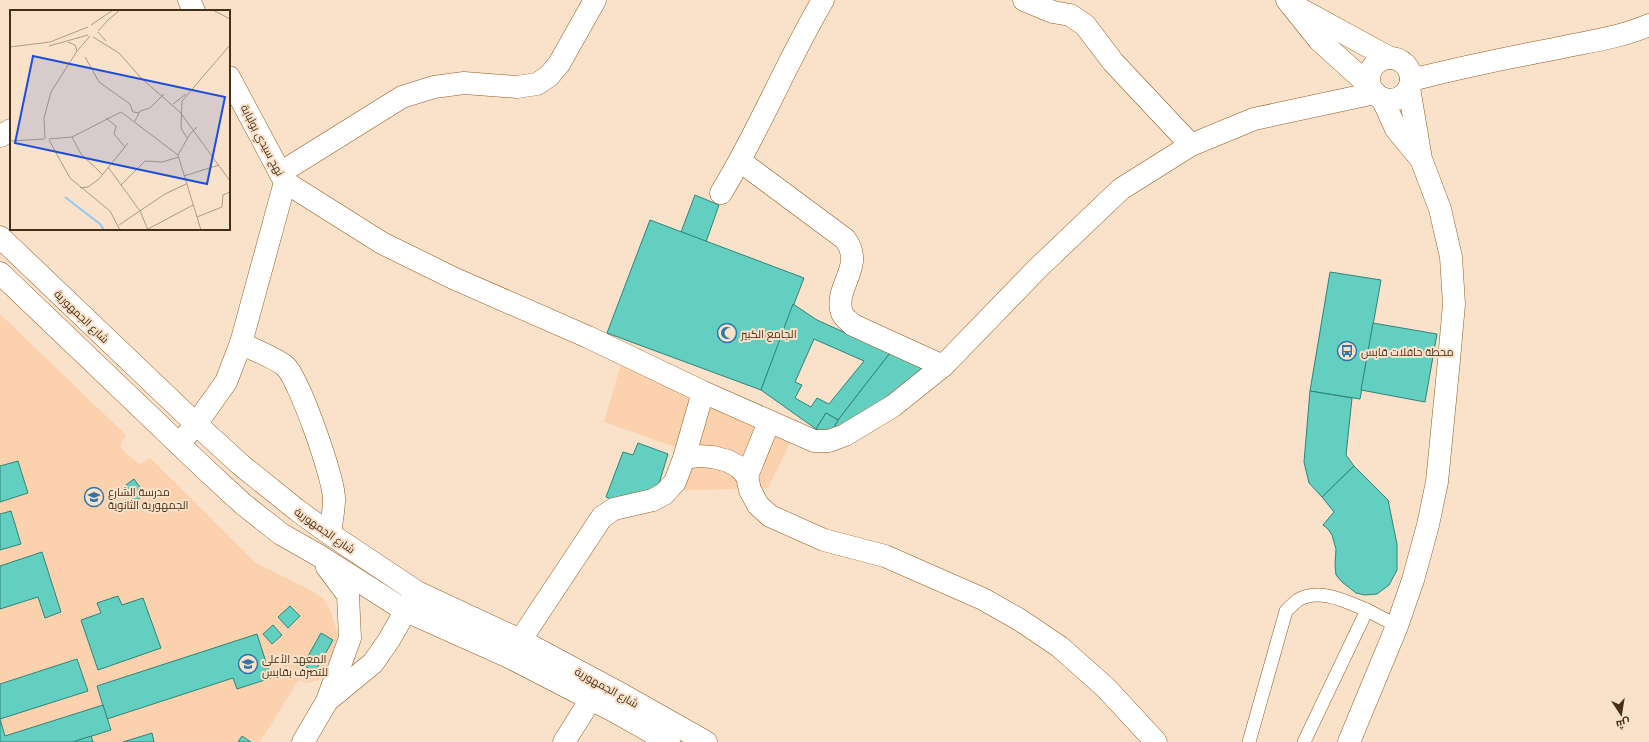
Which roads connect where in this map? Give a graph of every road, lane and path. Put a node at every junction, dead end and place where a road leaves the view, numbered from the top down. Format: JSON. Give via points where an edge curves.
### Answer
{"nodes":[{"id":1,"x":188,"y":0,"type":"edge"},
{"id":2,"x":595,"y":0,"type":"edge"},
{"id":3,"x":823,"y":0,"type":"edge"},
{"id":4,"x":1024,"y":0,"type":"edge"},
{"id":5,"x":1290,"y":3,"type":"edge"},
{"id":6,"x":193,"y":10,"type":"edge"},
{"id":7,"x":1649,"y":25,"type":"edge"},
{"id":8,"x":1403,"y":72,"type":"junction"},
{"id":9,"x":230,"y":79,"type":"edge"},
{"id":10,"x":1376,"y":92,"type":"junction"},
{"id":11,"x":10,"y":131,"type":"edge"},
{"id":12,"x":0,"y":136,"type":"edge"},
{"id":13,"x":1190,"y":145,"type":"junction"},
{"id":14,"x":1421,"y":159,"type":"junction"},
{"id":15,"x":740,"y":161,"type":"junction"},
{"id":16,"x":283,"y":178,"type":"junction"},
{"id":17,"x":721,"y":193,"type":"dead end"},
{"id":18,"x":0,"y":237,"type":"edge"},
{"id":19,"x":0,"y":273,"type":"edge"},
{"id":20,"x":241,"y":343,"type":"junction"},
{"id":21,"x":943,"y":366,"type":"junction"},
{"id":22,"x":703,"y":392,"type":"junction"},
{"id":23,"x":770,"y":422,"type":"junction"},
{"id":24,"x":196,"y":424,"type":"junction"},
{"id":25,"x":179,"y":444,"type":"junction"},
{"id":26,"x":684,"y":458,"type":"junction"},
{"id":27,"x":747,"y":476,"type":"junction"},
{"id":28,"x":330,"y":534,"type":"junction"},
{"id":29,"x":318,"y":555,"type":"junction"},
{"id":30,"x":417,"y":592,"type":"junction"},
{"id":31,"x":1366,"y":610,"type":"junction"},
{"id":32,"x":406,"y":611,"type":"junction"},
{"id":33,"x":1397,"y":626,"type":"junction"},
{"id":34,"x":514,"y":648,"type":"junction"},
{"id":35,"x":591,"y":699,"type":"junction"},
{"id":36,"x":327,"y":701,"type":"junction"},
{"id":37,"x":303,"y":742,"type":"edge"},
{"id":38,"x":564,"y":742,"type":"edge"},
{"id":39,"x":669,"y":742,"type":"edge"},
{"id":40,"x":706,"y":742,"type":"edge"},
{"id":41,"x":1156,"y":742,"type":"edge"},
{"id":42,"x":1249,"y":742,"type":"edge"},
{"id":43,"x":1304,"y":742,"type":"edge"},
{"id":44,"x":1349,"y":742,"type":"edge"}],
"edges":[{"from":1,"to":6,"type":"street"},
{"from":2,"to":16,"type":"street","via":[[559,64],[549,76],[537,84],[517,87],[464,83],[434,87],[402,97]]},
{"from":3,"to":15,"type":"street"},
{"from":4,"to":13,"type":"street","via":[[1053,12],[1070,15],[1085,25],[1113,62]]},
{"from":5,"to":8,"type":"street"},
{"from":5,"to":10,"type":"street","via":[[1319,40]]},
{"from":7,"to":8,"type":"street","via":[[1601,39],[1477,64]]},
{"from":8,"to":10,"type":"street","via":[[1404,94],[1389,100]]},
{"from":8,"to":10,"type":"street","via":[[1377,62],[1370,73]]},
{"from":8,"to":14,"type":"street"},
{"from":9,"to":16,"type":"street","name":"نهج سيدي بولبابة"},
{"from":10,"to":13,"type":"street","via":[[1254,119]]},
{"from":10,"to":14,"type":"street","via":[[1396,129]]},
{"from":11,"to":12,"type":"street"},
{"from":13,"to":21,"type":"street","via":[[1121,189],[1038,268]]},
{"from":14,"to":33,"type":"street","via":[[1440,208],[1451,257],[1454,304],[1437,482],[1428,525]]},
{"from":15,"to":17,"type":"street"},
{"from":15,"to":21,"type":"street","via":[[845,239],[851,247],[853,258],[842,296],[843,315],[853,325]]},
{"from":16,"to":20,"type":"street"},
{"from":16,"to":22,"type":"street","via":[[382,243]]},
{"from":18,"to":24,"type":"street","name":"شارع الجمهورية"},
{"from":19,"to":25,"type":"street","name":"شارع الجمهورية"},
{"from":20,"to":24,"type":"street","via":[[226,382]]},
{"from":20,"to":28,"type":"street","via":[[285,366],[296,384],[309,413],[330,476],[334,500]]},
{"from":21,"to":23,"type":"street","via":[[893,406],[845,435],[829,441],[814,441]]},
{"from":22,"to":23,"type":"street"},
{"from":22,"to":26,"type":"street"},
{"from":23,"to":27,"type":"street"},
{"from":24,"to":25,"type":"street"},
{"from":24,"to":28,"type":"street","name":"شارع الجمهورية","via":[[241,465]]},
{"from":25,"to":29,"type":"street","name":"شارع الجمهورية","via":[[243,504],[281,534]]},
{"from":26,"to":27,"type":"street","via":[[713,457],[728,461],[739,467]]},
{"from":26,"to":34,"type":"street","via":[[675,482],[664,494],[653,500],[614,509],[602,517]]},
{"from":27,"to":41,"type":"street","via":[[750,490],[758,505],[770,516],[824,540],[885,556],[983,599],[1020,620],[1060,647],[1100,683]]},
{"from":28,"to":29,"type":"street"},
{"from":28,"to":30,"type":"street","name":"شارع الجمهورية"},
{"from":29,"to":32,"type":"street","name":"شارع الجمهورية"},
{"from":29,"to":36,"type":"street","via":[[348,595],[349,610],[350,638]]},
{"from":30,"to":32,"type":"street"},
{"from":30,"to":34,"type":"street","name":"شارع الجمهورية"},
{"from":31,"to":33,"type":"lane"},
{"from":31,"to":42,"type":"lane","via":[[1336,598],[1314,595],[1298,600],[1286,611]]},
{"from":31,"to":43,"type":"lane"},
{"from":32,"to":34,"type":"street","name":"شارع الجمهورية"},
{"from":32,"to":36,"type":"street","via":[[373,662]]},
{"from":33,"to":44,"type":"street"},
{"from":34,"to":35,"type":"street","name":"شارع الجمهورية"},
{"from":34,"to":40,"type":"street","name":"شارع الجمهورية","via":[[621,694]]},
{"from":35,"to":38,"type":"street"},
{"from":35,"to":39,"type":"street","name":"شارع الجمهورية"},
{"from":36,"to":37,"type":"street"}]}
